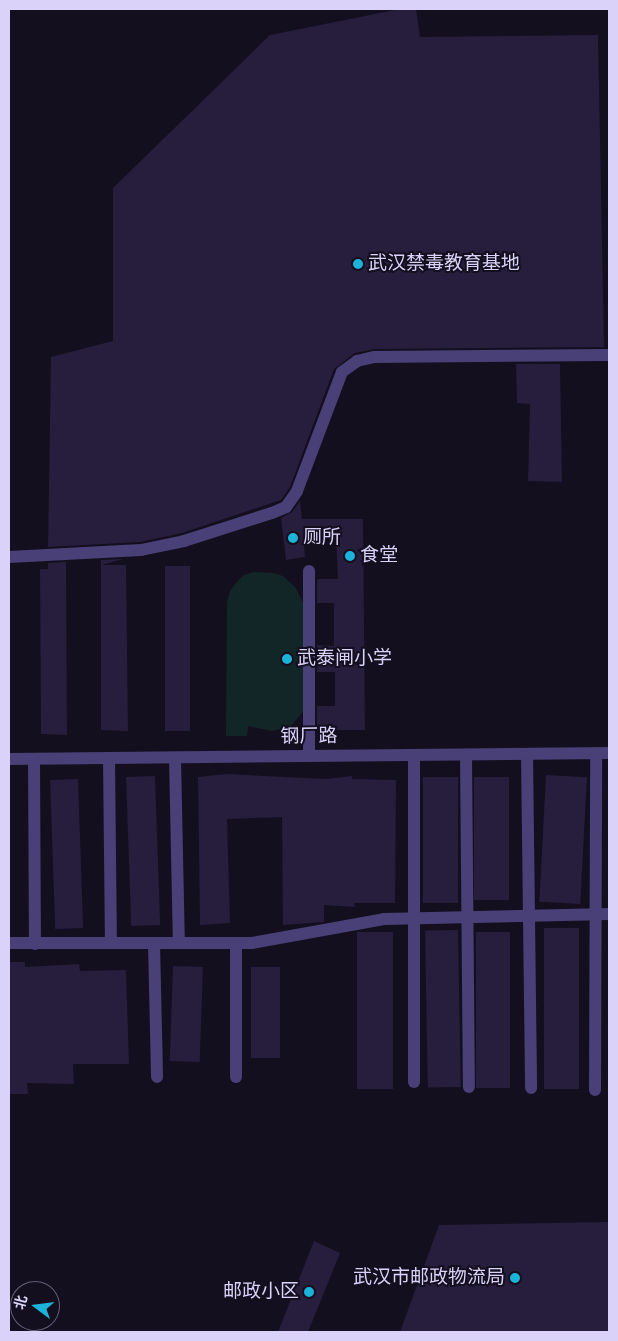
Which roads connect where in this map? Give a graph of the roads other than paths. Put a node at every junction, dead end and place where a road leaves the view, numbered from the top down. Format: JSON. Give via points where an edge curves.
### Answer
{"nodes":[{"id":1,"x":609,"y":355,"type":"edge"},
{"id":2,"x":9,"y":557,"type":"edge"},
{"id":3,"x":309,"y":571,"type":"dead end"},
{"id":4,"x":609,"y":753,"type":"edge"},
{"id":5,"x":528,"y":754,"type":"junction"},
{"id":6,"x":596,"y":754,"type":"junction"},
{"id":7,"x":414,"y":755,"type":"junction"},
{"id":8,"x":466,"y":755,"type":"junction"},
{"id":9,"x":309,"y":756,"type":"junction"},
{"id":10,"x":109,"y":758,"type":"junction"},
{"id":11,"x":175,"y":758,"type":"junction"},
{"id":12,"x":9,"y":759,"type":"edge"},
{"id":13,"x":34,"y":759,"type":"junction"},
{"id":14,"x":596,"y":914,"type":"junction"},
{"id":15,"x":609,"y":914,"type":"edge"},
{"id":16,"x":530,"y":916,"type":"junction"},
{"id":17,"x":467,"y":917,"type":"junction"},
{"id":18,"x":414,"y":918,"type":"junction"},
{"id":19,"x":9,"y":943,"type":"edge"},
{"id":20,"x":111,"y":943,"type":"junction"},
{"id":21,"x":154,"y":943,"type":"junction"},
{"id":22,"x":178,"y":943,"type":"junction"},
{"id":23,"x":236,"y":943,"type":"junction"},
{"id":24,"x":35,"y":944,"type":"junction"},
{"id":25,"x":157,"y":1077,"type":"dead end"},
{"id":26,"x":236,"y":1077,"type":"dead end"},
{"id":27,"x":414,"y":1082,"type":"dead end"},
{"id":28,"x":469,"y":1087,"type":"dead end"},
{"id":29,"x":531,"y":1088,"type":"dead end"},
{"id":30,"x":595,"y":1090,"type":"dead end"}],
"edges":[{"from":1,"to":2,"type":"street","via":[[375,358],[356,361],[342,372],[297,491],[286,507],[184,541],[141,550]]},
{"from":3,"to":9,"type":"street"},
{"from":4,"to":6,"type":"street","name":"钢厂路"},
{"from":5,"to":6,"type":"street","name":"钢厂路"},
{"from":5,"to":8,"type":"street","name":"钢厂路"},
{"from":5,"to":16,"type":"street"},
{"from":6,"to":14,"type":"street"},
{"from":7,"to":8,"type":"street","name":"钢厂路"},
{"from":7,"to":9,"type":"street","name":"钢厂路"},
{"from":7,"to":18,"type":"street"},
{"from":8,"to":17,"type":"street"},
{"from":9,"to":11,"type":"street","name":"钢厂路"},
{"from":10,"to":11,"type":"street","name":"钢厂路"},
{"from":10,"to":13,"type":"street","name":"钢厂路"},
{"from":10,"to":20,"type":"street"},
{"from":11,"to":22,"type":"street"},
{"from":12,"to":13,"type":"street","name":"钢厂路"},
{"from":13,"to":24,"type":"street"},
{"from":14,"to":15,"type":"street"},
{"from":14,"to":16,"type":"street"},
{"from":14,"to":30,"type":"street"},
{"from":16,"to":17,"type":"street"},
{"from":16,"to":29,"type":"street"},
{"from":17,"to":18,"type":"street"},
{"from":17,"to":28,"type":"street"},
{"from":18,"to":23,"type":"street","via":[[384,919],[252,943]]},
{"from":18,"to":27,"type":"street"},
{"from":19,"to":24,"type":"street"},
{"from":20,"to":21,"type":"street"},
{"from":20,"to":24,"type":"street"},
{"from":21,"to":22,"type":"street"},
{"from":21,"to":25,"type":"street"},
{"from":22,"to":23,"type":"street"},
{"from":23,"to":26,"type":"street"}]}
